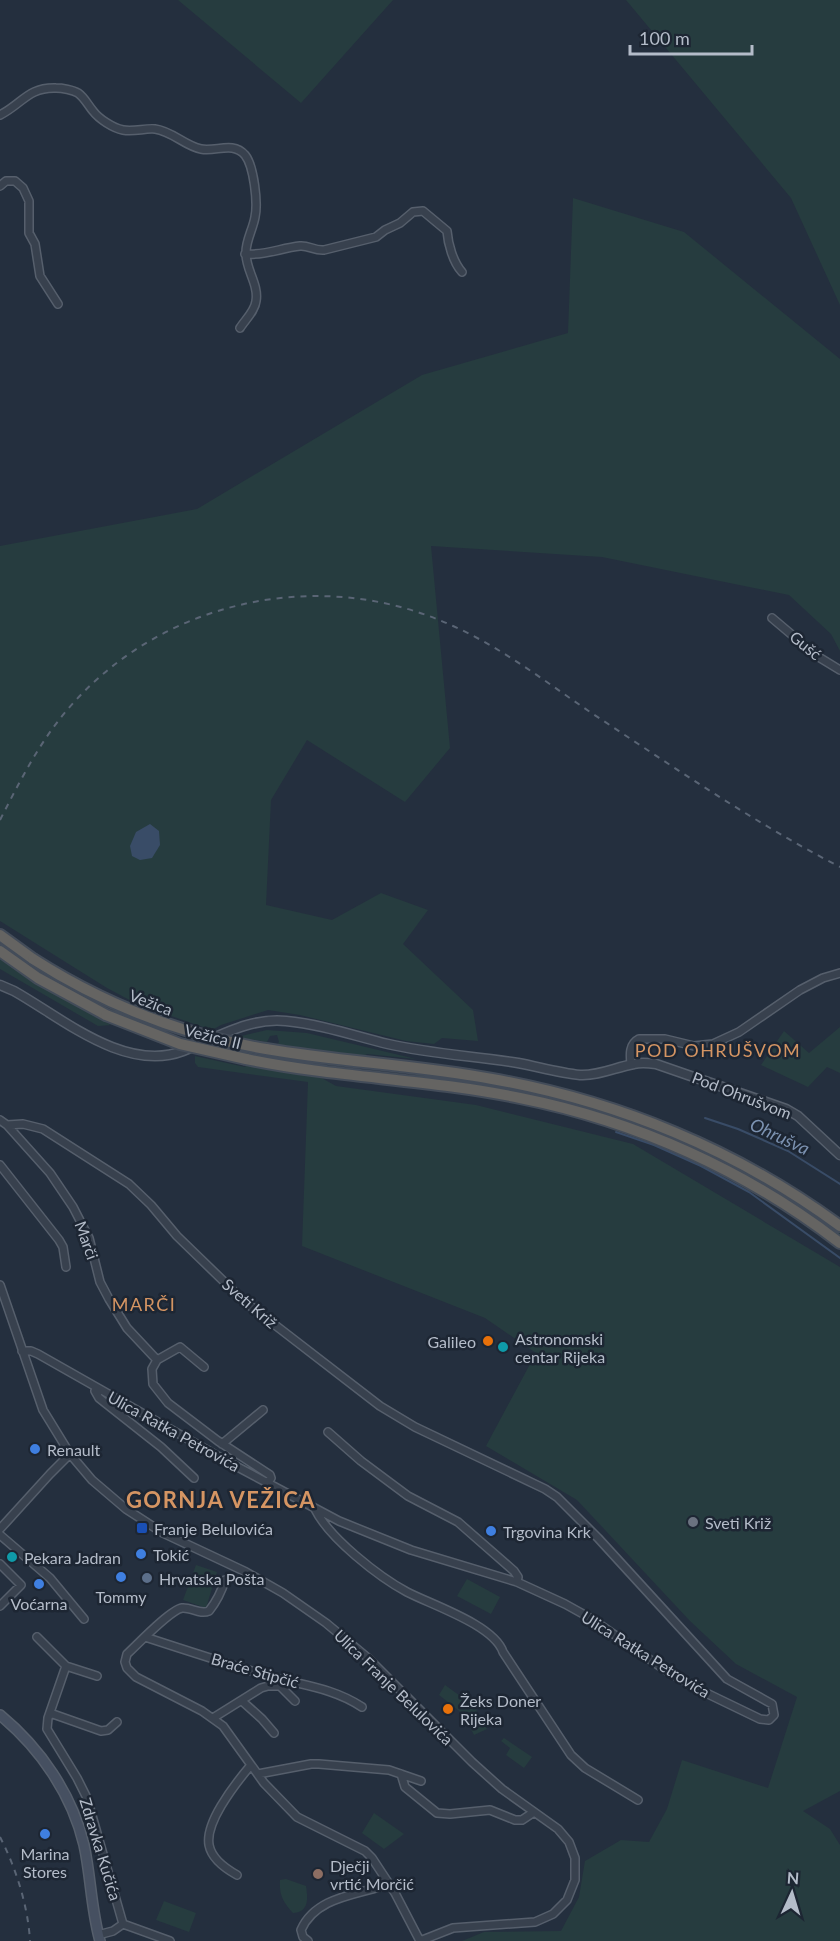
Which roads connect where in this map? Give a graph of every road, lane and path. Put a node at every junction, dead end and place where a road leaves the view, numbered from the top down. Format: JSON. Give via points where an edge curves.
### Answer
{"nodes":[{"id":1,"x":0,"y":115,"type":"edge"},
{"id":2,"x":0,"y":186,"type":"edge"},
{"id":3,"x":245,"y":254,"type":"junction"},
{"id":4,"x":462,"y":272,"type":"dead end"},
{"id":5,"x":58,"y":304,"type":"dead end"},
{"id":6,"x":240,"y":328,"type":"dead end"},
{"id":7,"x":772,"y":618,"type":"dead end"},
{"id":8,"x":840,"y":670,"type":"edge"},
{"id":9,"x":0,"y":934,"type":"edge"},
{"id":10,"x":0,"y":951,"type":"edge"},
{"id":11,"x":840,"y":973,"type":"edge"},
{"id":12,"x":0,"y":986,"type":"edge"},
{"id":13,"x":631,"y":1064,"type":"junction"},
{"id":14,"x":0,"y":1120,"type":"edge"},
{"id":15,"x":7,"y":1125,"type":"junction"},
{"id":16,"x":840,"y":1155,"type":"edge"},
{"id":17,"x":0,"y":1165,"type":"edge"},
{"id":18,"x":794,"y":1194,"type":"junction"},
{"id":19,"x":788,"y":1206,"type":"junction"},
{"id":20,"x":840,"y":1218,"type":"edge"},
{"id":21,"x":840,"y":1226,"type":"edge"},
{"id":22,"x":840,"y":1243,"type":"edge"},
{"id":23,"x":840,"y":1251,"type":"edge"},
{"id":24,"x":66,"y":1267,"type":"dead end"},
{"id":25,"x":0,"y":1285,"type":"edge"},
{"id":26,"x":22,"y":1351,"type":"junction"},
{"id":27,"x":157,"y":1360,"type":"junction"},
{"id":28,"x":204,"y":1367,"type":"dead end"},
{"id":29,"x":97,"y":1388,"type":"junction"},
{"id":30,"x":263,"y":1410,"type":"dead end"},
{"id":31,"x":328,"y":1432,"type":"dead end"},
{"id":32,"x":222,"y":1444,"type":"junction"},
{"id":33,"x":70,"y":1454,"type":"junction"},
{"id":34,"x":194,"y":1478,"type":"dead end"},
{"id":35,"x":268,"y":1483,"type":"junction"},
{"id":36,"x":315,"y":1509,"type":"junction"},
{"id":37,"x":0,"y":1529,"type":"edge"},
{"id":38,"x":0,"y":1535,"type":"edge"},
{"id":39,"x":0,"y":1564,"type":"edge"},
{"id":40,"x":225,"y":1580,"type":"dead end"},
{"id":41,"x":517,"y":1582,"type":"junction"},
{"id":42,"x":0,"y":1606,"type":"edge"},
{"id":43,"x":84,"y":1619,"type":"dead end"},
{"id":44,"x":145,"y":1636,"type":"junction"},
{"id":45,"x":37,"y":1637,"type":"dead end"},
{"id":46,"x":66,"y":1666,"type":"junction"},
{"id":47,"x":97,"y":1676,"type":"dead end"},
{"id":48,"x":242,"y":1701,"type":"junction"},
{"id":49,"x":295,"y":1701,"type":"dead end"},
{"id":50,"x":362,"y":1707,"type":"dead end"},
{"id":51,"x":50,"y":1713,"type":"junction"},
{"id":52,"x":0,"y":1715,"type":"edge"},
{"id":53,"x":774,"y":1715,"type":"joint"},
{"id":54,"x":213,"y":1718,"type":"junction"},
{"id":55,"x":117,"y":1722,"type":"dead end"},
{"id":56,"x":274,"y":1733,"type":"dead end"},
{"id":57,"x":251,"y":1765,"type":"junction"},
{"id":58,"x":258,"y":1774,"type":"junction"},
{"id":59,"x":401,"y":1774,"type":"junction"},
{"id":60,"x":421,"y":1781,"type":"dead end"},
{"id":61,"x":638,"y":1800,"type":"dead end"},
{"id":62,"x":534,"y":1812,"type":"junction"},
{"id":63,"x":237,"y":1875,"type":"dead end"},
{"id":64,"x":389,"y":1884,"type":"junction"},
{"id":65,"x":123,"y":1924,"type":"junction"},
{"id":66,"x":99,"y":1938,"type":"edge"},
{"id":67,"x":170,"y":1941,"type":"edge"},
{"id":68,"x":308,"y":1941,"type":"edge"},
{"id":69,"x":420,"y":1941,"type":"edge"}],
"edges":[{"from":1,"to":3,"type":"street","via":[[28,94],[58,87],[77,93],[94,113],[123,130],[155,129],[205,150],[238,149],[246,156],[256,202]]},
{"from":2,"to":5,"type":"street","via":[[6,181],[15,182],[26,194],[29,233],[40,276]]},
{"from":3,"to":4,"type":"street","via":[[303,246],[324,250],[376,237],[413,212],[423,211],[447,231]]},
{"from":3,"to":6,"type":"street","via":[[256,301]]},
{"from":7,"to":8,"type":"street","name":"Gušć"},
{"from":9,"to":18,"type":"highway","name":"Vežica","bridge":true,"via":[[85,990],[143,1016],[209,1037],[266,1049],[417,1067],[552,1091],[683,1135]]},
{"from":10,"to":19,"type":"highway","name":"Vežica II","bridge":true,"via":[[38,978],[106,1015],[180,1044],[306,1069],[483,1091],[553,1105],[607,1120],[685,1150]]},
{"from":11,"to":13,"type":"street","name":"Pod Ohrušvom","via":[[800,990],[739,1032],[713,1044],[694,1046],[665,1039],[639,1039],[632,1048]]},
{"from":12,"to":13,"type":"street","name":"Pod Ohrušvom","via":[[106,1045],[144,1056],[181,1052],[242,1026],[277,1020],[438,1054],[579,1075]]},
{"from":13,"to":16,"type":"street","name":"Pod Ohrušvom","via":[[666,1066],[786,1109]]},
{"from":14,"to":15,"type":"street"},
{"from":15,"to":27,"type":"street","name":"Marči","via":[[50,1173],[73,1207],[113,1307]]},
{"from":15,"to":53,"type":"street","name":"Sveti Križ","via":[[43,1129],[129,1184],[244,1301],[380,1406],[557,1497],[723,1675],[772,1704]]},
{"from":17,"to":24,"type":"street","name":"Marči","via":[[59,1240]]},
{"from":18,"to":20,"type":"highway"},
{"from":18,"to":21,"type":"highway"},
{"from":19,"to":22,"type":"highway"},
{"from":19,"to":23,"type":"highway","via":[[804,1224]]},
{"from":25,"to":26,"type":"street","name":"Ulica Franje Belulovića"},
{"from":26,"to":29,"type":"street","name":"Ulica Ratka Petrovića","via":[[32,1351]]},
{"from":26,"to":33,"type":"street","name":"Ulica Franje Belulovića","via":[[43,1410]]},
{"from":27,"to":28,"type":"street","via":[[180,1347]]},
{"from":27,"to":32,"type":"street","via":[[152,1377],[158,1392]]},
{"from":29,"to":34,"type":"street","name":"Ulica Ratka Petrovića","via":[[99,1398]]},
{"from":29,"to":35,"type":"street","name":"Ulica Ratka Petrovića"},
{"from":30,"to":32,"type":"street"},
{"from":31,"to":41,"type":"street","name":"Ulica Ratka Petrovića","via":[[408,1496],[458,1522],[514,1571]]},
{"from":32,"to":35,"type":"street","via":[[270,1475]]},
{"from":33,"to":37,"type":"street"},
{"from":33,"to":62,"type":"street","name":"Ulica Franje Belulovića","via":[[103,1490],[144,1521],[178,1542],[246,1572],[326,1623],[368,1658],[472,1762]]},
{"from":35,"to":36,"type":"street","name":"Ulica Ratka Petrovića"},
{"from":36,"to":41,"type":"street","name":"Ulica Ratka Petrovića","via":[[411,1550]]},
{"from":36,"to":61,"type":"street","name":"Ulica Ratka Petrovića","via":[[326,1528],[384,1577],[494,1637],[571,1755]]},
{"from":38,"to":43,"type":"street","via":[[50,1578]]},
{"from":39,"to":42,"type":"street","via":[[21,1585]]},
{"from":40,"to":44,"type":"street","via":[[209,1611],[177,1610]]},
{"from":41,"to":53,"type":"street","name":"Ulica Ratka Petrovića","via":[[591,1619],[702,1691],[760,1719],[769,1720]]},
{"from":44,"to":50,"type":"street","name":"Braće Stipčić","via":[[266,1675],[334,1692]]},
{"from":44,"to":54,"type":"street","via":[[125,1658],[130,1672]]},
{"from":45,"to":46,"type":"street"},
{"from":46,"to":47,"type":"street"},
{"from":46,"to":51,"type":"street","name":"Zdravka Kučića"},
{"from":48,"to":49,"type":"street","name":"Braće Stipčić","via":[[261,1689],[276,1686],[285,1689]]},
{"from":48,"to":54,"type":"street","name":"Braće Stipčić"},
{"from":48,"to":56,"type":"street","name":"Braće Stipčić"},
{"from":51,"to":55,"type":"street","via":[[100,1731]]},
{"from":51,"to":65,"type":"street","name":"Zdravka Kučića","via":[[46,1729],[87,1798]]},
{"from":52,"to":66,"type":"main road","via":[[45,1762],[70,1806],[84,1844]]},
{"from":54,"to":57,"type":"street"},
{"from":57,"to":58,"type":"street"},
{"from":57,"to":63,"type":"street","via":[[231,1789],[208,1836],[212,1854]]},
{"from":58,"to":59,"type":"street","via":[[310,1764],[371,1767]]},
{"from":58,"to":64,"type":"street","via":[[297,1817],[365,1851]]},
{"from":59,"to":60,"type":"street"},
{"from":59,"to":62,"type":"street","via":[[405,1787],[437,1813],[490,1810],[522,1820]]},
{"from":62,"to":69,"type":"street","name":"Ulica Franje Belulovića","via":[[563,1834],[575,1858],[575,1880],[560,1909],[535,1922],[465,1926]]},
{"from":64,"to":68,"type":"street","via":[[324,1904],[314,1911],[301,1930]]},
{"from":64,"to":69,"type":"street"},
{"from":65,"to":66,"type":"street"},
{"from":65,"to":67,"type":"street"}]}
